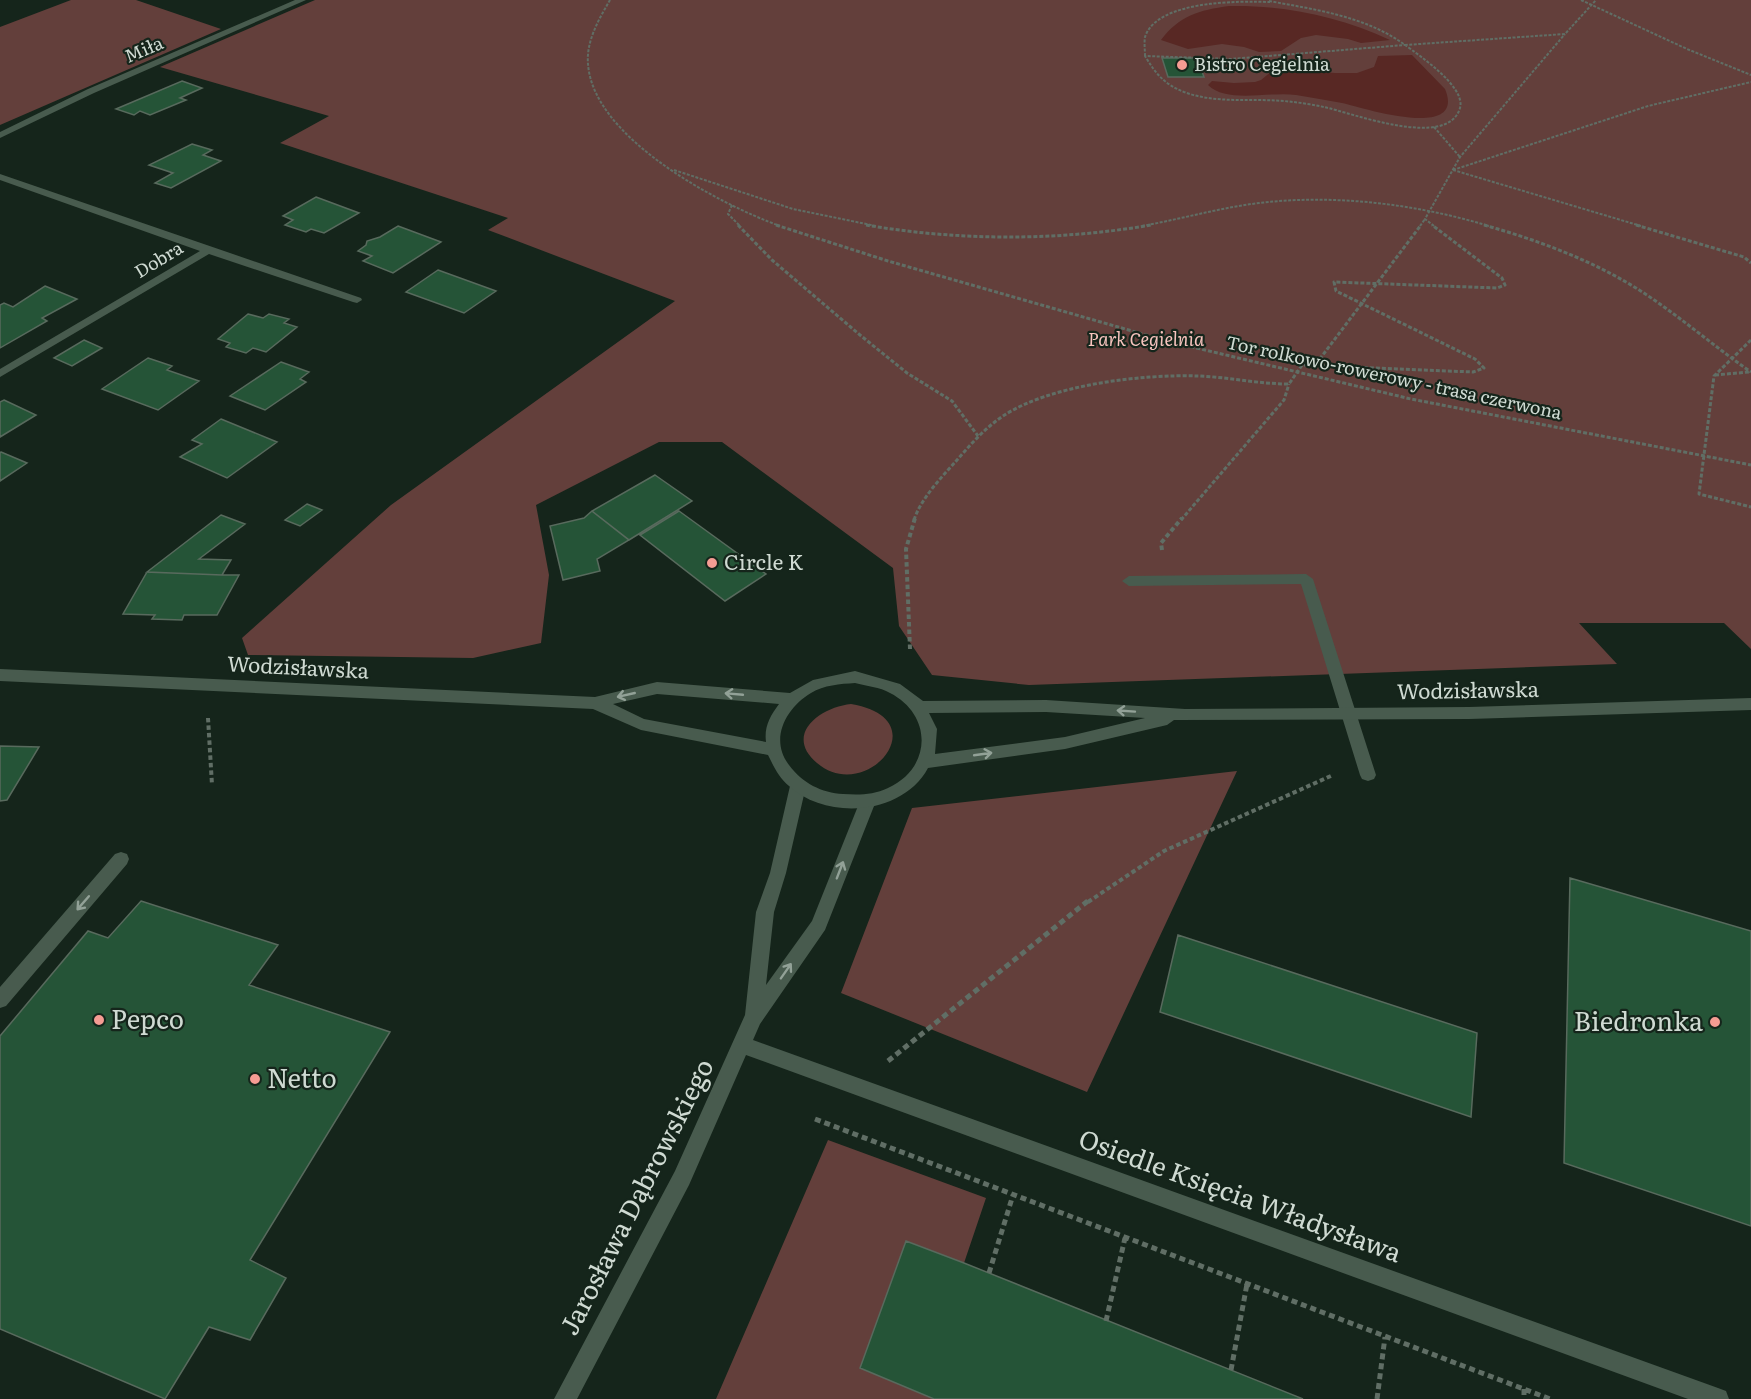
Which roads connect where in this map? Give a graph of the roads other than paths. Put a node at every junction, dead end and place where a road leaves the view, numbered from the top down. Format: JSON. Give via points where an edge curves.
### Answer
{"nodes":[{"id":1,"x":302,"y":0,"type":"edge"},
{"id":2,"x":0,"y":135,"type":"edge"},
{"id":3,"x":0,"y":177,"type":"edge"},
{"id":4,"x":208,"y":250,"type":"junction"},
{"id":5,"x":357,"y":300,"type":"dead end"},
{"id":6,"x":0,"y":374,"type":"edge"},
{"id":7,"x":1129,"y":581,"type":"dead end"},
{"id":8,"x":0,"y":675,"type":"edge"},
{"id":9,"x":793,"y":699,"type":"junction"},
{"id":10,"x":595,"y":703,"type":"junction"},
{"id":11,"x":1751,"y":704,"type":"edge"},
{"id":12,"x":920,"y":707,"type":"junction"},
{"id":13,"x":1347,"y":714,"type":"junction"},
{"id":14,"x":1185,"y":715,"type":"junction"},
{"id":15,"x":772,"y":750,"type":"junction"},
{"id":16,"x":925,"y":762,"type":"junction"},
{"id":17,"x":1368,"y":775,"type":"dead end"},
{"id":18,"x":798,"y":786,"type":"junction"},
{"id":19,"x":868,"y":801,"type":"junction"},
{"id":20,"x":121,"y":859,"type":"dead end"},
{"id":21,"x":0,"y":1000,"type":"edge"},
{"id":22,"x":753,"y":1018,"type":"junction"},
{"id":23,"x":743,"y":1045,"type":"junction"},
{"id":24,"x":565,"y":1399,"type":"edge"},
{"id":25,"x":1718,"y":1399,"type":"edge"}],
"edges":[{"from":1,"to":2,"type":"street","name":"Miła","via":[[91,91]]},
{"from":3,"to":4,"type":"street","name":"Dobra"},
{"from":4,"to":5,"type":"street"},
{"from":4,"to":6,"type":"street","name":"Dobra"},
{"from":7,"to":13,"type":"street","via":[[1306,579]]},
{"from":8,"to":10,"type":"street","name":"Wodzisławska"},
{"from":9,"to":10,"type":"street","name":"Wodzisławska","one_way":true,"via":[[657,688]]},
{"from":9,"to":12,"type":"street","via":[[825,681],[855,678],[892,686]]},
{"from":9,"to":15,"type":"street","via":[[774,727]]},
{"from":10,"to":15,"type":"street","name":"Wodzisławska","via":[[641,724]]},
{"from":11,"to":13,"type":"street","name":"Wodzisławska"},
{"from":14,"to":12,"type":"street","name":"Wodzisławska","one_way":true,"via":[[1046,706]]},
{"from":12,"to":16,"type":"street","via":[[931,734]]},
{"from":13,"to":14,"type":"street","name":"Wodzisławska"},
{"from":13,"to":17,"type":"street"},
{"from":16,"to":14,"type":"street","name":"Wodzisławska","one_way":true,"via":[[1065,743]]},
{"from":15,"to":18,"type":"street","via":[[781,769]]},
{"from":16,"to":19,"type":"street","via":[[903,787]]},
{"from":18,"to":19,"type":"street","via":[[830,800]]},
{"from":18,"to":22,"type":"street","name":"Jarosława Dąbrowskiego","via":[[765,912]]},
{"from":22,"to":19,"type":"street","name":"Jarosława Dąbrowskiego","one_way":true,"via":[[819,925]]},
{"from":20,"to":21,"type":"street","one_way":true},
{"from":22,"to":23,"type":"street","name":"Jarosława Dąbrowskiego"},
{"from":23,"to":24,"type":"street","name":"Jarosława Dąbrowskiego","via":[[682,1178]]},
{"from":23,"to":25,"type":"street","name":"Osiedle Księcia Władysława"}]}
